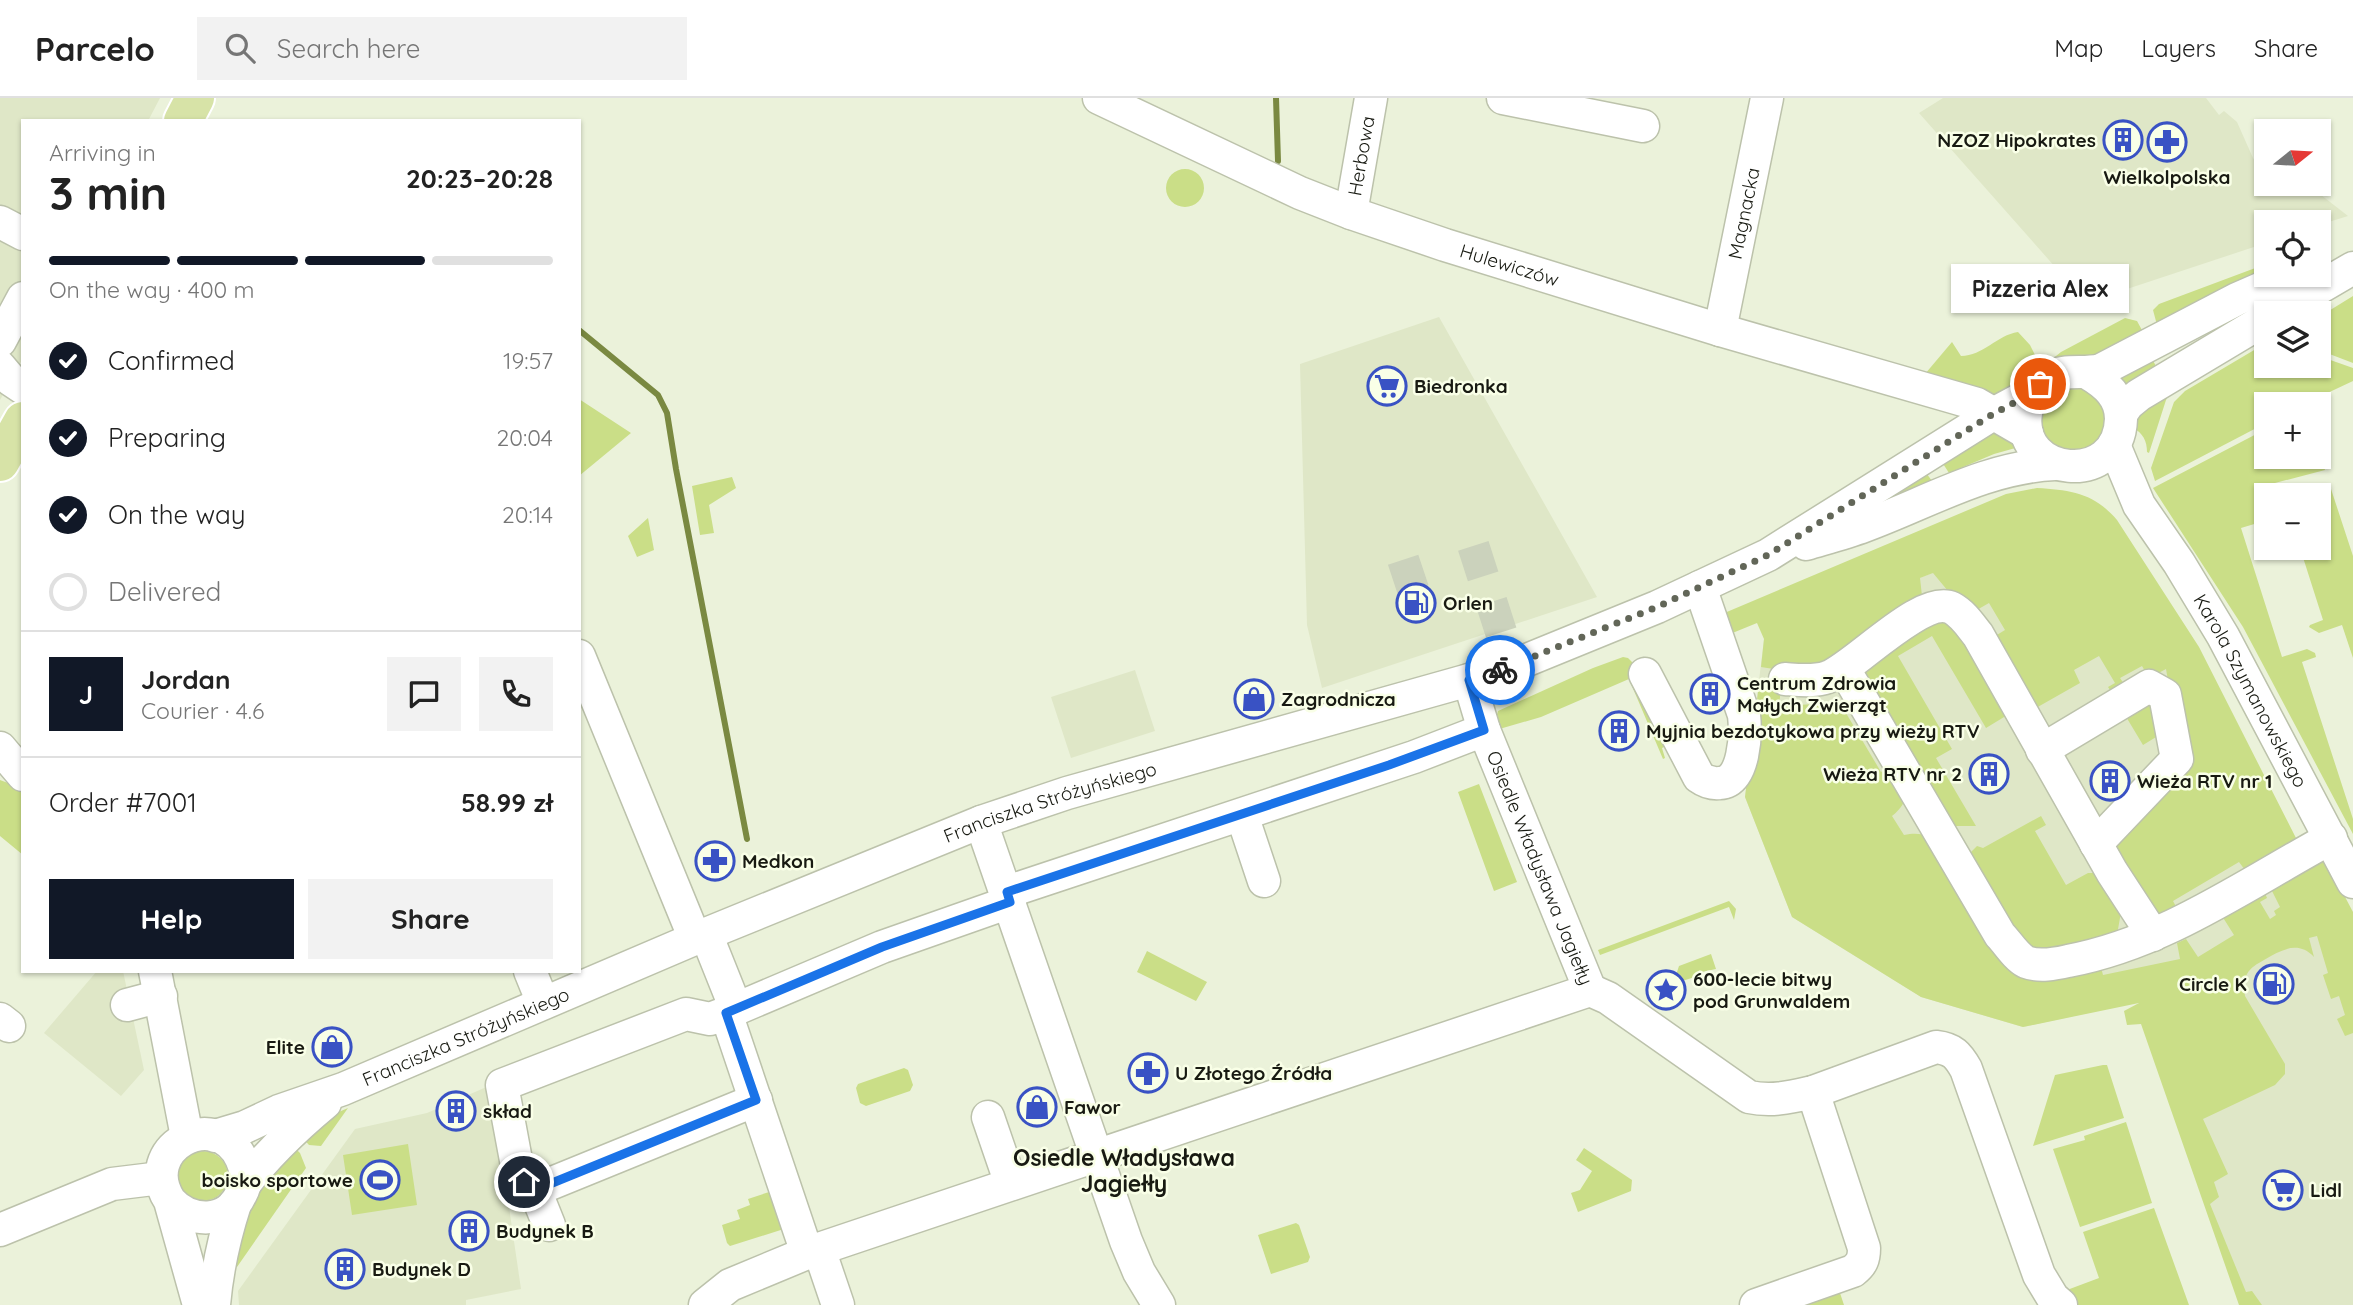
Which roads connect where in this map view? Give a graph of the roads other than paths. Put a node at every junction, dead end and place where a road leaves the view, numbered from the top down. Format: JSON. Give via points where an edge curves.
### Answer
{"nodes":[{"id":1,"x":195,"y":98,"type":"edge"},
{"id":2,"x":1099,"y":98,"type":"edge"},
{"id":3,"x":1371,"y":98,"type":"edge"},
{"id":4,"x":1503,"y":98,"type":"edge"},
{"id":5,"x":1767,"y":98,"type":"edge"},
{"id":6,"x":184,"y":119,"type":"edge"},
{"id":7,"x":1643,"y":126,"type":"dead end"},
{"id":8,"x":1351,"y":213,"type":"junction"},
{"id":9,"x":0,"y":222,"type":"edge"},
{"id":10,"x":21,"y":233,"type":"edge"},
{"id":11,"x":2353,"y":248,"type":"edge"},
{"id":12,"x":2331,"y":258,"type":"edge"},
{"id":13,"x":2353,"y":268,"type":"edge"},
{"id":14,"x":2264,"y":287,"type":"edge"},
{"id":15,"x":2297,"y":301,"type":"edge"},
{"id":16,"x":21,"y":302,"type":"edge"},
{"id":17,"x":2254,"y":326,"type":"edge"},
{"id":18,"x":1720,"y":330,"type":"junction"},
{"id":19,"x":0,"y":341,"type":"edge"},
{"id":20,"x":0,"y":368,"type":"edge"},
{"id":21,"x":2089,"y":374,"type":"junction"},
{"id":22,"x":21,"y":387,"type":"edge"},
{"id":23,"x":2034,"y":392,"type":"junction"},
{"id":24,"x":1936,"y":393,"type":"junction"},
{"id":25,"x":1993,"y":414,"type":"junction"},
{"id":26,"x":2121,"y":414,"type":"junction"},
{"id":27,"x":21,"y":425,"type":"edge"},
{"id":28,"x":2027,"y":433,"type":"junction"},
{"id":29,"x":2114,"y":445,"type":"junction"},
{"id":30,"x":1926,"y":455,"type":"junction"},
{"id":31,"x":0,"y":462,"type":"edge"},
{"id":32,"x":2063,"y":466,"type":"junction"},
{"id":33,"x":2139,"y":505,"type":"junction"},
{"id":34,"x":1768,"y":555,"type":"junction"},
{"id":35,"x":1700,"y":587,"type":"junction"},
{"id":36,"x":581,"y":661,"type":"edge"},
{"id":37,"x":1844,"y":668,"type":"junction"},
{"id":38,"x":1645,"y":674,"type":"dead end"},
{"id":39,"x":1785,"y":679,"type":"dead end"},
{"id":40,"x":1469,"y":680,"type":"junction"},
{"id":41,"x":1484,"y":730,"type":"junction"},
{"id":42,"x":0,"y":748,"type":"edge"},
{"id":43,"x":2042,"y":750,"type":"junction"},
{"id":44,"x":21,"y":773,"type":"edge"},
{"id":45,"x":1242,"y":815,"type":"junction"},
{"id":46,"x":981,"y":822,"type":"junction"},
{"id":47,"x":2330,"y":838,"type":"junction"},
{"id":48,"x":2096,"y":844,"type":"junction"},
{"id":49,"x":1264,"y":881,"type":"dead end"},
{"id":50,"x":2353,"y":882,"type":"edge"},
{"id":51,"x":1008,"y":897,"type":"junction"},
{"id":52,"x":2153,"y":935,"type":"junction"},
{"id":53,"x":700,"y":936,"type":"junction"},
{"id":54,"x":531,"y":973,"type":"edge"},
{"id":55,"x":158,"y":984,"type":"edge"},
{"id":56,"x":1590,"y":990,"type":"junction"},
{"id":57,"x":543,"y":1003,"type":"junction"},
{"id":58,"x":127,"y":1005,"type":"dead end"},
{"id":59,"x":731,"y":1011,"type":"junction"},
{"id":60,"x":343,"y":1089,"type":"junction"},
{"id":61,"x":756,"y":1100,"type":"junction"},
{"id":62,"x":1817,"y":1105,"type":"junction"},
{"id":63,"x":988,"y":1117,"type":"dead end"},
{"id":64,"x":201,"y":1137,"type":"junction"},
{"id":65,"x":1096,"y":1155,"type":"junction"},
{"id":66,"x":1011,"y":1184,"type":"junction"},
{"id":67,"x":165,"y":1190,"type":"junction"},
{"id":68,"x":535,"y":1190,"type":"junction"},
{"id":69,"x":240,"y":1195,"type":"junction"},
{"id":70,"x":549,"y":1225,"type":"dead end"},
{"id":71,"x":0,"y":1230,"type":"edge"},
{"id":72,"x":813,"y":1251,"type":"junction"},
{"id":73,"x":199,"y":1305,"type":"edge"},
{"id":74,"x":214,"y":1305,"type":"edge"},
{"id":75,"x":705,"y":1305,"type":"edge"},
{"id":76,"x":838,"y":1305,"type":"edge"},
{"id":77,"x":1159,"y":1305,"type":"edge"},
{"id":78,"x":1756,"y":1305,"type":"edge"},
{"id":79,"x":2061,"y":1305,"type":"edge"}],
"edges":[{"from":1,"to":6,"type":"main road"},
{"from":2,"to":8,"type":"street","name":"Hulewiczów"},
{"from":3,"to":8,"type":"street","name":"Herbowa"},
{"from":4,"to":7,"type":"street"},
{"from":5,"to":18,"type":"street","name":"Magnacka"},
{"from":8,"to":18,"type":"street","name":"Hulewiczów"},
{"from":9,"to":10,"type":"street"},
{"from":11,"to":12,"type":"street"},
{"from":13,"to":15,"type":"street"},
{"from":14,"to":21,"type":"street"},
{"from":16,"to":19,"type":"street"},
{"from":17,"to":26,"type":"street","via":[[2139,395]]},
{"from":18,"to":24,"type":"street","name":"Hulewiczów"},
{"from":20,"to":22,"type":"street"},
{"from":21,"to":23,"type":"street","via":[[2061,373]]},
{"from":21,"to":26,"type":"street","via":[[2116,397]]},
{"from":23,"to":25,"type":"street","name":"Franciszka Stróżyńskiego"},
{"from":23,"to":28,"type":"street","via":[[2026,412]]},
{"from":24,"to":25,"type":"street","name":"Hulewiczów","via":[[1977,404]]},
{"from":24,"to":30,"type":"street","via":[[1944,423]]},
{"from":25,"to":28,"type":"street","name":"Hulewiczów"},
{"from":25,"to":30,"type":"street","name":"Franciszka Stróżyńskiego"},
{"from":26,"to":29,"type":"street"},
{"from":27,"to":31,"type":"main road"},
{"from":28,"to":32,"type":"street","via":[[2043,457]]},
{"from":29,"to":32,"type":"street","via":[[2087,465]]},
{"from":29,"to":33,"type":"street","name":"Karola Szymanowskiego"},
{"from":30,"to":34,"type":"street","name":"Franciszka Stróżyńskiego"},
{"from":32,"to":33,"type":"street","name":"Karola Szymanowskiego","via":[[2088,473]]},
{"from":32,"to":34,"type":"street","name":"Franciszka Stróżyńskiego","via":[[2020,467],[1999,473],[1863,527]]},
{"from":33,"to":47,"type":"street","name":"Karola Szymanowskiego","via":[[2223,636]]},
{"from":34,"to":35,"type":"street","name":"Franciszka Stróżyńskiego"},
{"from":35,"to":38,"type":"street","via":[[1744,715],[1739,768],[1733,779],[1717,784],[1699,777]]},
{"from":35,"to":40,"type":"street","name":"Franciszka Stróżyńskiego"},
{"from":36,"to":53,"type":"street"},
{"from":37,"to":39,"type":"street","via":[[1812,681]]},
{"from":37,"to":43,"type":"street","via":[[1919,614],[1937,606],[1949,607],[1978,635]]},
{"from":37,"to":52,"type":"street","via":[[2000,934],[2025,961],[2049,965],[2086,958]]},
{"from":40,"to":41,"type":"street"},
{"from":40,"to":46,"type":"street","name":"Franciszka Stróżyńskiego","via":[[1067,793]]},
{"from":41,"to":45,"type":"street","name":"Osiedle Władysława Jagiełły"},
{"from":41,"to":56,"type":"street","name":"Osiedle Władysława Jagiełły"},
{"from":42,"to":44,"type":"street"},
{"from":43,"to":48,"type":"street"},
{"from":43,"to":48,"type":"street","via":[[2149,686],[2165,695],[2177,759]]},
{"from":45,"to":49,"type":"street"},
{"from":45,"to":51,"type":"street","name":"Osiedle Władysława Jagiełły"},
{"from":46,"to":51,"type":"street"},
{"from":46,"to":53,"type":"street","name":"Franciszka Stróżyńskiego"},
{"from":47,"to":50,"type":"street","name":"Karola Szymanowskiego"},
{"from":47,"to":52,"type":"street"},
{"from":48,"to":52,"type":"street"},
{"from":51,"to":59,"type":"street","name":"Osiedle Władysława Jagiełły"},
{"from":51,"to":65,"type":"street"},
{"from":53,"to":57,"type":"street","name":"Franciszka Stróżyńskiego"},
{"from":53,"to":59,"type":"street"},
{"from":54,"to":57,"type":"street"},
{"from":55,"to":58,"type":"street"},
{"from":55,"to":64,"type":"street"},
{"from":56,"to":62,"type":"street","via":[[1749,1097]]},
{"from":56,"to":65,"type":"street","name":"Osiedle Władysława Jagiełły"},
{"from":57,"to":60,"type":"street","name":"Franciszka Stróżyńskiego"},
{"from":59,"to":61,"type":"street"},
{"from":59,"to":68,"type":"street","name":"Osiedle Władysława Jagiełły","via":[[710,1019],[686,1014],[502,1085],[518,1171]]},
{"from":60,"to":64,"type":"street","name":"Franciszka Stróżyńskiego","via":[[245,1127]]},
{"from":60,"to":69,"type":"street","name":"Franciszka Stróżyńskiego","via":[[288,1134],[261,1162]]},
{"from":61,"to":68,"type":"street"},
{"from":61,"to":72,"type":"street"},
{"from":62,"to":78,"type":"street","via":[[1864,1248],[1861,1265]]},
{"from":62,"to":79,"type":"street","via":[[1898,1061],[1936,1047],[1949,1048],[1959,1056],[2039,1275]]},
{"from":63,"to":66,"type":"street"},
{"from":64,"to":67,"type":"street","via":[[176,1144],[167,1154],[162,1166]]},
{"from":64,"to":69,"type":"street","via":[[229,1143],[239,1155],[245,1170]]},
{"from":65,"to":66,"type":"street","name":"Osiedle Władysława Jagiełły"},
{"from":65,"to":77,"type":"street","via":[[1135,1261]]},
{"from":66,"to":72,"type":"street","name":"Osiedle Władysława Jagiełły"},
{"from":67,"to":69,"type":"street","via":[[184,1213],[201,1218],[220,1215]]},
{"from":67,"to":71,"type":"street","via":[[112,1184]]},
{"from":67,"to":73,"type":"street"},
{"from":68,"to":70,"type":"street","name":"Osiedle Władysława Jagiełły"},
{"from":69,"to":74,"type":"street","via":[[222,1248]]},
{"from":72,"to":75,"type":"street","name":"Osiedle Władysława Jagiełły","via":[[730,1285]]},
{"from":72,"to":76,"type":"street"}]}
